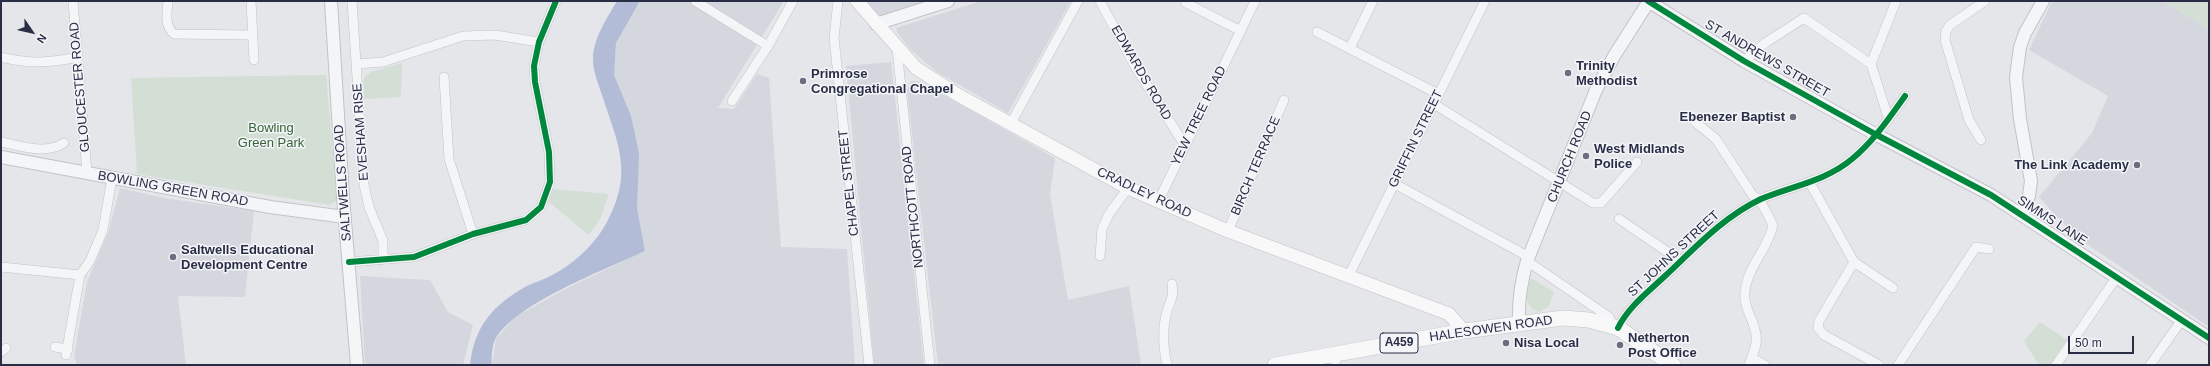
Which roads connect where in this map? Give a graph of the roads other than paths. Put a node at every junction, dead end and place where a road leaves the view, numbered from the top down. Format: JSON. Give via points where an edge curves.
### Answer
{"nodes":[{"id":1,"x":73,"y":1,"type":"edge"},
{"id":2,"x":168,"y":1,"type":"edge"},
{"id":3,"x":251,"y":1,"type":"edge"},
{"id":4,"x":331,"y":1,"type":"edge"},
{"id":5,"x":352,"y":1,"type":"edge"},
{"id":6,"x":556,"y":1,"type":"edge"},
{"id":7,"x":695,"y":1,"type":"edge"},
{"id":8,"x":793,"y":1,"type":"edge"},
{"id":9,"x":838,"y":1,"type":"edge"},
{"id":10,"x":857,"y":1,"type":"edge"},
{"id":11,"x":948,"y":1,"type":"edge"},
{"id":12,"x":1078,"y":1,"type":"edge"},
{"id":13,"x":1100,"y":1,"type":"edge"},
{"id":14,"x":1255,"y":1,"type":"edge"},
{"id":15,"x":1373,"y":1,"type":"edge"},
{"id":16,"x":1485,"y":1,"type":"edge"},
{"id":17,"x":1648,"y":1,"type":"edge"},
{"id":18,"x":1896,"y":1,"type":"edge"},
{"id":19,"x":1984,"y":1,"type":"edge"},
{"id":20,"x":2043,"y":1,"type":"edge"},
{"id":21,"x":1186,"y":3,"type":"dead end"},
{"id":22,"x":876,"y":24,"type":"junction"},
{"id":23,"x":1241,"y":31,"type":"junction"},
{"id":24,"x":1317,"y":32,"type":"dead end"},
{"id":25,"x":252,"y":35,"type":"junction"},
{"id":26,"x":539,"y":42,"type":"junction"},
{"id":27,"x":768,"y":46,"type":"junction"},
{"id":28,"x":897,"y":48,"type":"junction"},
{"id":29,"x":1350,"y":48,"type":"junction"},
{"id":30,"x":78,"y":56,"type":"junction"},
{"id":31,"x":1,"y":57,"type":"edge"},
{"id":32,"x":254,"y":60,"type":"dead end"},
{"id":33,"x":1744,"y":60,"type":"junction"},
{"id":34,"x":357,"y":64,"type":"junction"},
{"id":35,"x":1871,"y":64,"type":"junction"},
{"id":36,"x":444,"y":77,"type":"dead end"},
{"id":37,"x":1438,"y":94,"type":"junction"},
{"id":38,"x":1905,"y":96,"type":"dead end"},
{"id":39,"x":1284,"y":100,"type":"dead end"},
{"id":40,"x":732,"y":101,"type":"dead end"},
{"id":41,"x":1434,"y":104,"type":"junction"},
{"id":42,"x":1888,"y":117,"type":"junction"},
{"id":43,"x":1694,"y":122,"type":"dead end"},
{"id":44,"x":1011,"y":123,"type":"junction"},
{"id":45,"x":1875,"y":134,"type":"junction"},
{"id":46,"x":1982,"y":140,"type":"dead end"},
{"id":47,"x":1,"y":142,"type":"edge"},
{"id":48,"x":64,"y":144,"type":"dead end"},
{"id":49,"x":1184,"y":144,"type":"junction"},
{"id":50,"x":1,"y":157,"type":"edge"},
{"id":51,"x":1637,"y":162,"type":"dead end"},
{"id":52,"x":87,"y":173,"type":"junction"},
{"id":53,"x":112,"y":178,"type":"junction"},
{"id":54,"x":1560,"y":181,"type":"junction"},
{"id":55,"x":1810,"y":183,"type":"junction"},
{"id":56,"x":1395,"y":184,"type":"junction"},
{"id":57,"x":1128,"y":188,"type":"junction"},
{"id":58,"x":1760,"y":200,"type":"junction"},
{"id":59,"x":1158,"y":202,"type":"junction"},
{"id":60,"x":2022,"y":214,"type":"junction"},
{"id":61,"x":345,"y":217,"type":"junction"},
{"id":62,"x":1619,"y":219,"type":"dead end"},
{"id":63,"x":1228,"y":231,"type":"junction"},
{"id":64,"x":473,"y":234,"type":"junction"},
{"id":65,"x":1970,"y":240,"type":"dead end"},
{"id":66,"x":1976,"y":247,"type":"junction"},
{"id":67,"x":1990,"y":249,"type":"dead end"},
{"id":68,"x":1100,"y":256,"type":"dead end"},
{"id":69,"x":1528,"y":259,"type":"junction"},
{"id":70,"x":383,"y":260,"type":"junction"},
{"id":71,"x":1681,"y":261,"type":"junction"},
{"id":72,"x":349,"y":262,"type":"junction"},
{"id":73,"x":1854,"y":262,"type":"junction"},
{"id":74,"x":1,"y":266,"type":"edge"},
{"id":75,"x":80,"y":275,"type":"junction"},
{"id":76,"x":1348,"y":277,"type":"junction"},
{"id":77,"x":2116,"y":278,"type":"junction"},
{"id":78,"x":1172,"y":284,"type":"dead end"},
{"id":79,"x":1893,"y":288,"type":"dead end"},
{"id":80,"x":2181,"y":321,"type":"junction"},
{"id":81,"x":1519,"y":322,"type":"junction"},
{"id":82,"x":1615,"y":326,"type":"junction"},
{"id":83,"x":1464,"y":331,"type":"junction"},
{"id":84,"x":2209,"y":338,"type":"edge"},
{"id":85,"x":55,"y":347,"type":"dead end"},
{"id":86,"x":1335,"y":360,"type":"edge"},
{"id":87,"x":1750,"y":361,"type":"edge"},
{"id":88,"x":357,"y":365,"type":"edge"},
{"id":89,"x":869,"y":365,"type":"edge"},
{"id":90,"x":930,"y":365,"type":"edge"},
{"id":91,"x":1167,"y":365,"type":"edge"},
{"id":92,"x":1275,"y":365,"type":"edge"},
{"id":93,"x":1673,"y":365,"type":"edge"},
{"id":94,"x":1765,"y":365,"type":"edge"},
{"id":95,"x":1879,"y":365,"type":"edge"},
{"id":96,"x":1898,"y":365,"type":"edge"},
{"id":97,"x":2056,"y":365,"type":"edge"},
{"id":98,"x":2150,"y":365,"type":"edge"}],
"edges":[{"from":1,"to":30,"type":"street","name":"GLOUCESTER ROAD"},
{"from":2,"to":25,"type":"street","via":[[167,24],[174,34]]},
{"from":3,"to":25,"type":"street"},
{"from":4,"to":61,"type":"street","name":"SALTWELLS ROAD"},
{"from":5,"to":34,"type":"street","name":"EVESHAM RISE"},
{"from":6,"to":26,"type":"street"},
{"from":7,"to":27,"type":"street"},
{"from":8,"to":27,"type":"street"},
{"from":9,"to":89,"type":"street","name":"CHAPEL STREET","via":[[834,38]]},
{"from":10,"to":22,"type":"main road","name":"CRADLEY ROAD"},
{"from":11,"to":22,"type":"street"},
{"from":12,"to":44,"type":"street"},
{"from":13,"to":49,"type":"street","name":"EDWARDS ROAD","via":[[1136,68]]},
{"from":14,"to":23,"type":"street","name":"YEW TREE ROAD"},
{"from":15,"to":29,"type":"street"},
{"from":16,"to":37,"type":"street","name":"GRIFFIN STREET"},
{"from":17,"to":33,"type":"street","name":"ST ANDREWS STREET"},
{"from":17,"to":54,"type":"street","name":"CHURCH ROAD","via":[[1606,70]]},
{"from":18,"to":35,"type":"street"},
{"from":19,"to":46,"type":"street","via":[[1950,25],[1945,40],[1969,120]]},
{"from":20,"to":60,"type":"street","via":[[2020,47],[2016,77],[2030,181],[2029,196]]},
{"from":21,"to":23,"type":"street"},
{"from":22,"to":28,"type":"main road","name":"CRADLEY ROAD"},
{"from":23,"to":49,"type":"street","name":"YEW TREE ROAD"},
{"from":24,"to":29,"type":"street"},
{"from":25,"to":32,"type":"street"},
{"from":26,"to":34,"type":"street","via":[[495,35],[463,36],[383,62]]},
{"from":26,"to":64,"type":"street","via":[[534,66],[535,82],[549,152],[549,188],[541,207],[526,220]]},
{"from":27,"to":40,"type":"street"},
{"from":28,"to":44,"type":"main road","name":"CRADLEY ROAD","via":[[916,68],[958,95]]},
{"from":28,"to":90,"type":"street","name":"NORTHCOTT ROAD"},
{"from":29,"to":37,"type":"street"},
{"from":30,"to":31,"type":"street","via":[[31,63]]},
{"from":30,"to":52,"type":"street","name":"GLOUCESTER ROAD"},
{"from":33,"to":35,"type":"street","via":[[1804,18]]},
{"from":33,"to":45,"type":"street","name":"ST ANDREWS STREET"},
{"from":34,"to":70,"type":"street","name":"EVESHAM RISE","via":[[364,185],[369,207],[383,240]]},
{"from":35,"to":42,"type":"street"},
{"from":36,"to":64,"type":"street","via":[[449,159]]},
{"from":37,"to":41,"type":"street","name":"GRIFFIN STREET"},
{"from":38,"to":42,"type":"street","name":"ST JOHNS STREET"},
{"from":39,"to":63,"type":"street","name":"BIRCH TERRACE"},
{"from":41,"to":54,"type":"street"},
{"from":41,"to":56,"type":"street","name":"GRIFFIN STREET"},
{"from":42,"to":45,"type":"street","name":"ST JOHNS STREET"},
{"from":43,"to":58,"type":"street","via":[[1716,139],[1753,196]]},
{"from":44,"to":57,"type":"main road","name":"CRADLEY ROAD"},
{"from":45,"to":55,"type":"street","name":"ST JOHNS STREET","via":[[1852,159]]},
{"from":45,"to":60,"type":"street","name":"SIMMS LANE"},
{"from":47,"to":48,"type":"street","via":[[46,150]]},
{"from":49,"to":59,"type":"street","name":"YEW TREE ROAD"},
{"from":50,"to":52,"type":"street","name":"BOWLING GREEN ROAD"},
{"from":51,"to":54,"type":"street","via":[[1601,203],[1593,203]]},
{"from":52,"to":53,"type":"street","name":"BOWLING GREEN ROAD"},
{"from":53,"to":61,"type":"street","name":"BOWLING GREEN ROAD"},
{"from":53,"to":75,"type":"street","via":[[104,230],[90,261]]},
{"from":54,"to":69,"type":"street","name":"CHURCH ROAD"},
{"from":55,"to":58,"type":"street","name":"ST JOHNS STREET"},
{"from":55,"to":73,"type":"street"},
{"from":56,"to":69,"type":"street"},
{"from":56,"to":76,"type":"street","name":"GRIFFIN STREET"},
{"from":57,"to":59,"type":"main road","name":"CRADLEY ROAD"},
{"from":57,"to":68,"type":"street","via":[[1109,214],[1102,229]]},
{"from":58,"to":71,"type":"street","name":"ST JOHNS STREET","via":[[1738,211]]},
{"from":58,"to":87,"type":"street","via":[[1773,225],[1745,288],[1744,300],[1757,336]]},
{"from":59,"to":63,"type":"main road","name":"CRADLEY ROAD"},
{"from":60,"to":77,"type":"street","name":"SIMMS LANE"},
{"from":61,"to":72,"type":"street","name":"SALTWELLS ROAD"},
{"from":62,"to":71,"type":"street"},
{"from":63,"to":76,"type":"main road","name":"CRADLEY ROAD"},
{"from":64,"to":70,"type":"street","via":[[414,256]]},
{"from":65,"to":66,"type":"street"},
{"from":66,"to":67,"type":"street"},
{"from":66,"to":96,"type":"street"},
{"from":69,"to":81,"type":"street","name":"CHURCH ROAD","via":[[1521,282]]},
{"from":69,"to":82,"type":"street","via":[[1609,317]]},
{"from":70,"to":72,"type":"street"},
{"from":71,"to":82,"type":"street","name":"ST JOHNS STREET"},
{"from":72,"to":88,"type":"street","name":"SALTWELLS ROAD"},
{"from":73,"to":79,"type":"street"},
{"from":73,"to":95,"type":"street","via":[[1819,321],[1818,328],[1824,335]]},
{"from":74,"to":75,"type":"street"},
{"from":75,"to":85,"type":"street","via":[[67,352]]},
{"from":76,"to":83,"type":"main road","name":"CRADLEY ROAD","via":[[1449,314]]},
{"from":77,"to":80,"type":"street","name":"SIMMS LANE"},
{"from":77,"to":97,"type":"street"},
{"from":78,"to":91,"type":"street","via":[[1174,296],[1167,310],[1163,329]]},
{"from":80,"to":84,"type":"street","name":"SIMMS LANE"},
{"from":80,"to":98,"type":"street"},
{"from":81,"to":82,"type":"main road","name":"HALESOWEN ROAD","number":"A459","via":[[1563,318]]},
{"from":81,"to":83,"type":"main road","name":"HALESOWEN ROAD","number":"A459"},
{"from":82,"to":93,"type":"main road","name":"HALESOWEN ROAD","number":"A459"},
{"from":83,"to":86,"type":"main road","name":"HALESOWEN ROAD","number":"A459"},
{"from":86,"to":92,"type":"main road","name":"HALESOWEN ROAD","number":"A459"},
{"from":87,"to":94,"type":"street"}]}
